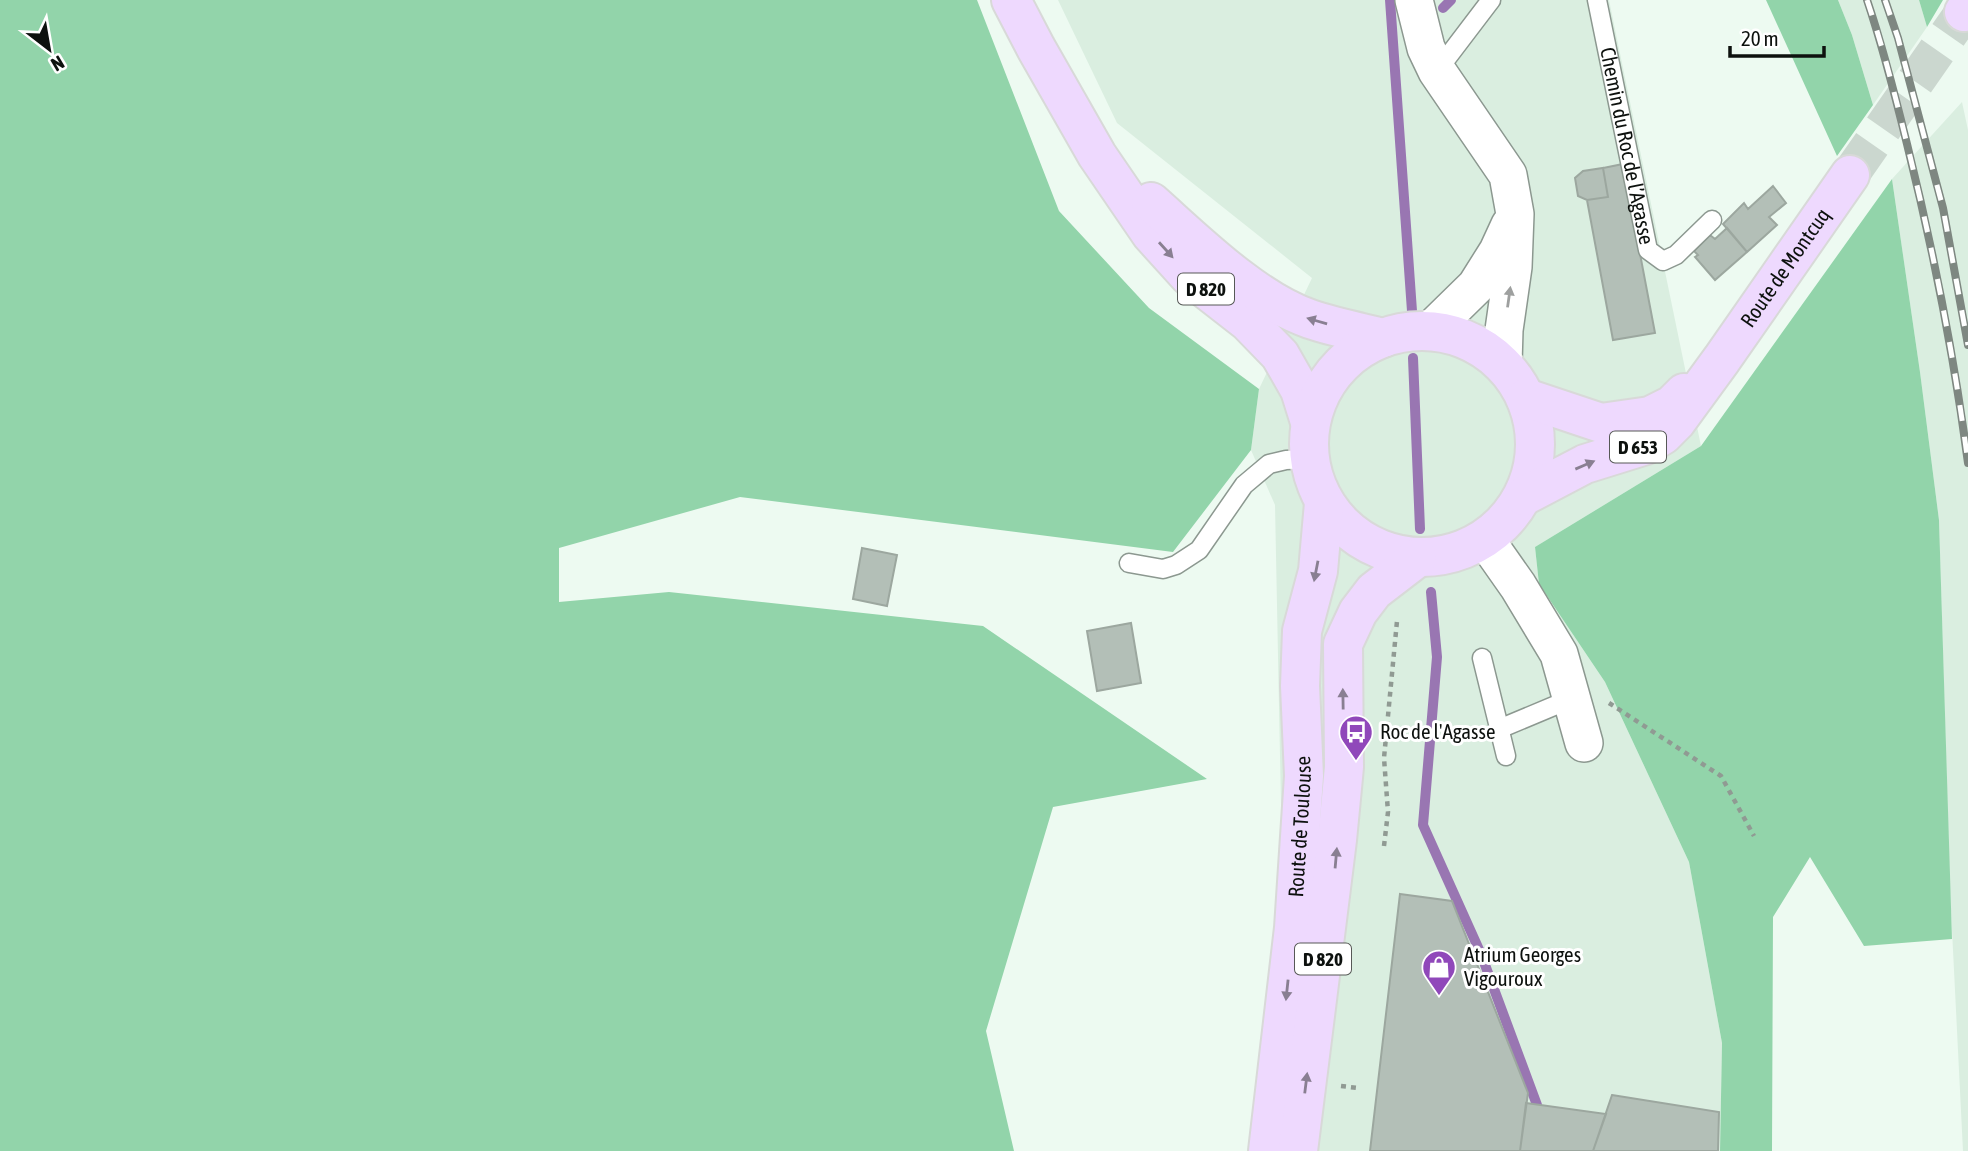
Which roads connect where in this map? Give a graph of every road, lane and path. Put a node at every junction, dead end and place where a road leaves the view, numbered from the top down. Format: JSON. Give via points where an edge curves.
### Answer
{"nodes":[{"id":1,"x":1012,"y":0,"type":"edge"},
{"id":2,"x":1414,"y":0,"type":"edge"},
{"id":3,"x":1490,"y":0,"type":"edge"},
{"id":4,"x":1597,"y":0,"type":"edge"},
{"id":5,"x":1437,"y":71,"type":"junction"},
{"id":6,"x":1097,"y":155,"type":"junction"},
{"id":7,"x":1850,"y":175,"type":"tunnel mouth"},
{"id":8,"x":1516,"y":215,"type":"junction"},
{"id":9,"x":1712,"y":220,"type":"dead end"},
{"id":10,"x":1430,"y":331,"type":"junction"},
{"id":11,"x":1383,"y":338,"type":"junction"},
{"id":12,"x":1722,"y":359,"type":"junction"},
{"id":13,"x":1503,"y":365,"type":"junction"},
{"id":14,"x":1526,"y":398,"type":"junction"},
{"id":15,"x":1310,"y":441,"type":"junction"},
{"id":16,"x":1524,"y":496,"type":"junction"},
{"id":17,"x":1324,"y":503,"type":"junction"},
{"id":18,"x":1485,"y":539,"type":"junction"},
{"id":19,"x":1129,"y":563,"type":"dead end"},
{"id":20,"x":1409,"y":563,"type":"junction"},
{"id":21,"x":1482,"y":658,"type":"dead end"},
{"id":22,"x":1573,"y":698,"type":"junction"},
{"id":23,"x":1499,"y":729,"type":"junction"},
{"id":24,"x":1584,"y":743,"type":"dead end"},
{"id":25,"x":1506,"y":756,"type":"dead end"},
{"id":26,"x":1754,"y":836,"type":"dead end"},
{"id":27,"x":1384,"y":846,"type":"dead end"},
{"id":28,"x":1268,"y":1151,"type":"edge"},
{"id":29,"x":1298,"y":1151,"type":"edge"}],
"edges":[{"from":1,"to":6,"type":"main road","number":"D 820"},
{"from":2,"to":5,"type":"street"},
{"from":3,"to":5,"type":"lane"},
{"from":4,"to":9,"type":"lane","name":"Chemin du Roc de l’Agasse","via":[[1648,250],[1663,261],[1676,256]]},
{"from":5,"to":8,"type":"street","via":[[1508,175]]},
{"from":11,"to":6,"type":"main road","number":"D 820","one_way":true,"via":[[1309,319],[1268,299]]},
{"from":6,"to":15,"type":"main road","number":"D 820","one_way":true,"via":[[1151,234],[1189,276],[1248,322],[1280,355],[1300,390]]},
{"from":7,"to":12,"type":"main road","name":"Route de Montcuq","number":"D 653"},
{"from":8,"to":10,"type":"street","via":[[1476,286]]},
{"from":13,"to":8,"type":"street","one_way":true},
{"from":10,"to":11,"type":"main road"},
{"from":10,"to":13,"type":"main road","via":[[1480,346]]},
{"from":11,"to":15,"type":"main road","via":[[1350,357],[1325,386]]},
{"from":12,"to":14,"type":"main road","name":"Route de Montcuq","number":"D 653","via":[[1672,405],[1650,416],[1601,423]]},
{"from":16,"to":12,"type":"main road","name":"Route de Montcuq","number":"D 653","one_way":true,"via":[[1585,464],[1663,435]]},
{"from":13,"to":14,"type":"main road"},
{"from":14,"to":16,"type":"main road","via":[[1536,430],[1535,464]]},
{"from":15,"to":17,"type":"main road","via":[[1314,482]]},
{"from":15,"to":19,"type":"lane","via":[[1286,460],[1269,464],[1244,485],[1199,550],[1163,569]]},
{"from":16,"to":18,"type":"main road","via":[[1507,520]]},
{"from":17,"to":20,"type":"main road","via":[[1348,531]]},
{"from":17,"to":28,"type":"main road","name":"Route de Toulouse","number":"D 820","one_way":true,"via":[[1318,570],[1302,631],[1304,776],[1294,928]]},
{"from":18,"to":20,"type":"main road","via":[[1452,554]]},
{"from":18,"to":22,"type":"street","via":[[1559,654]]},
{"from":20,"to":27,"type":"path","via":[[1384,758],[1388,812]]},
{"from":29,"to":20,"type":"main road","name":"Route de Toulouse","number":"D 820","one_way":true,"via":[[1344,767],[1343,644],[1374,591]]},
{"from":21,"to":23,"type":"lane"},
{"from":22,"to":23,"type":"lane"},
{"from":22,"to":24,"type":"street"},
{"from":22,"to":26,"type":"path","via":[[1602,698],[1721,776]]},
{"from":23,"to":25,"type":"lane"}]}
